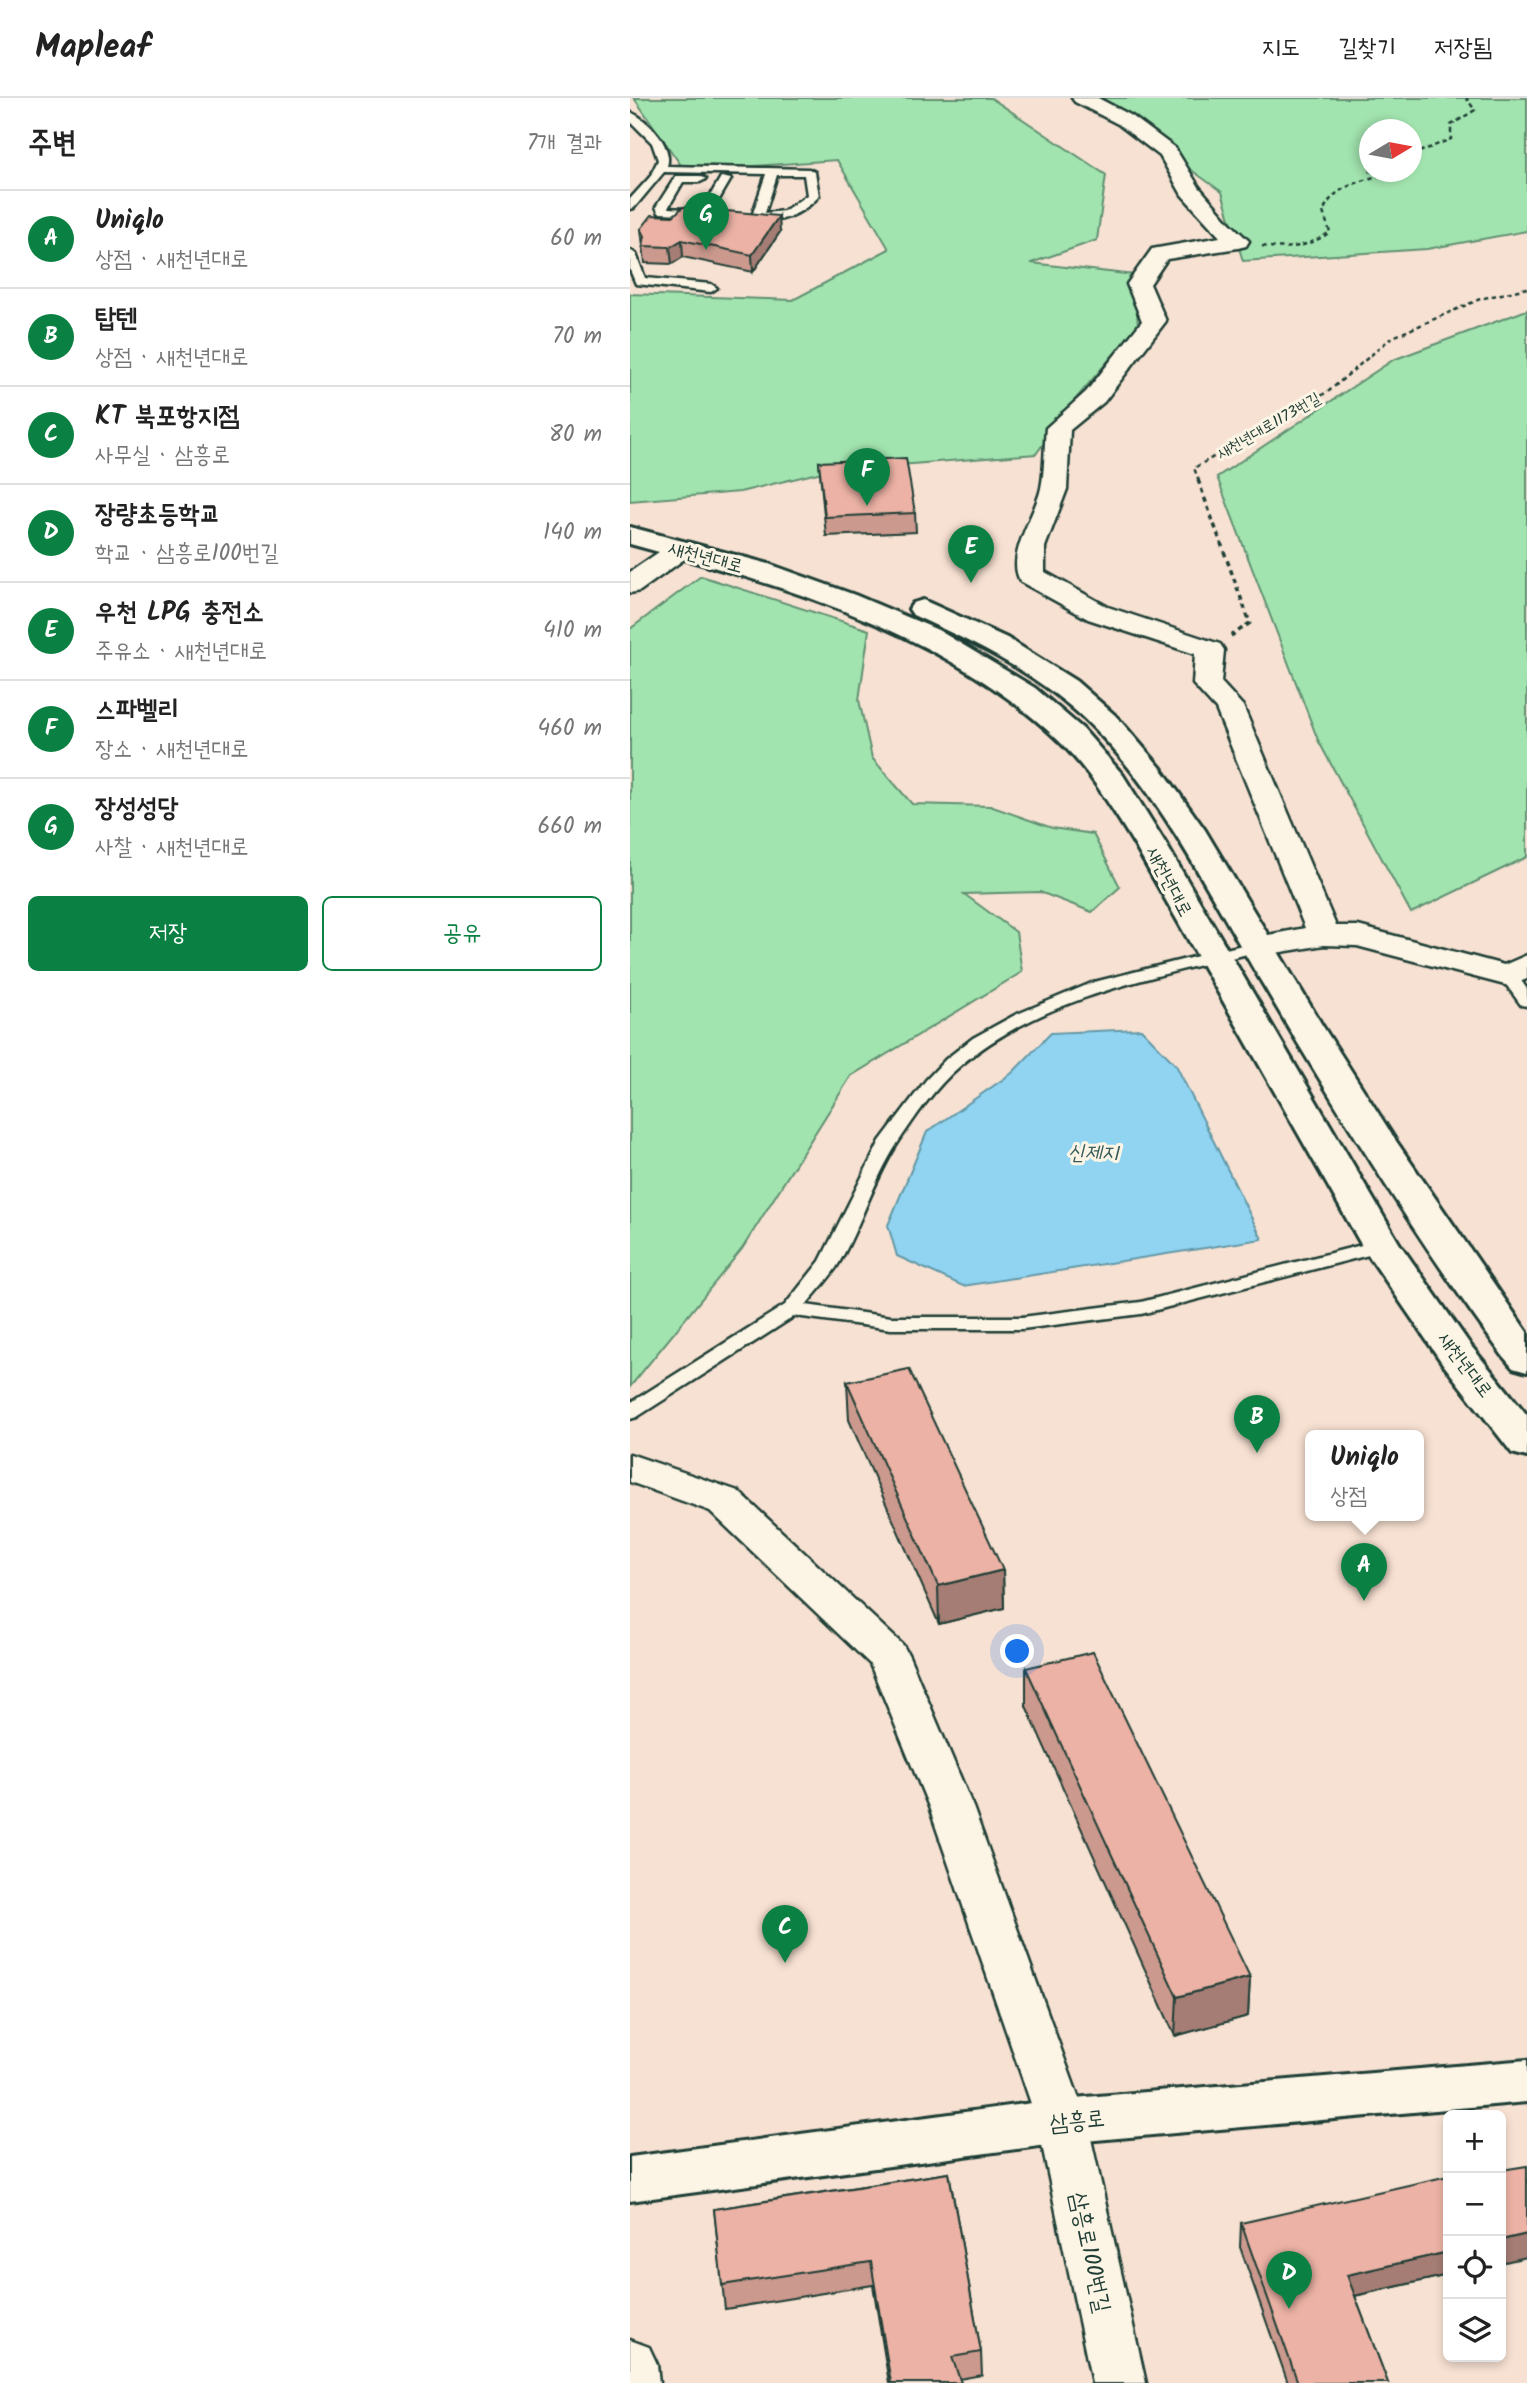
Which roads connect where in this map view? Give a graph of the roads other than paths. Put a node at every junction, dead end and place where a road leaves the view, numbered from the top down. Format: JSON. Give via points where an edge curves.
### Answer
{"nodes":[{"id":1,"x":1082,"y":98,"type":"edge"},
{"id":2,"x":630,"y":115,"type":"edge"},
{"id":3,"x":663,"y":169,"type":"junction"},
{"id":4,"x":773,"y":171,"type":"junction"},
{"id":5,"x":728,"y":174,"type":"junction"},
{"id":6,"x":630,"y":206,"type":"edge"},
{"id":7,"x":653,"y":209,"type":"junction"},
{"id":8,"x":706,"y":213,"type":"junction"},
{"id":9,"x":719,"y":214,"type":"edge"},
{"id":10,"x":630,"y":216,"type":"edge"},
{"id":11,"x":630,"y":254,"type":"edge"},
{"id":12,"x":711,"y":288,"type":"dead end"},
{"id":13,"x":630,"y":515,"type":"edge"},
{"id":14,"x":630,"y":535,"type":"edge"},
{"id":15,"x":681,"y":549,"type":"junction"},
{"id":16,"x":630,"y":585,"type":"edge"},
{"id":17,"x":1213,"y":868,"type":"junction"},
{"id":18,"x":1167,"y":875,"type":"junction"},
{"id":19,"x":1324,"y":935,"type":"junction"},
{"id":20,"x":1258,"y":946,"type":"junction"},
{"id":21,"x":1212,"y":957,"type":"junction"},
{"id":22,"x":1521,"y":981,"type":"edge"},
{"id":23,"x":1330,"y":1066,"type":"junction"},
{"id":24,"x":1280,"y":1075,"type":"junction"},
{"id":25,"x":1381,"y":1246,"type":"junction"},
{"id":26,"x":792,"y":1309,"type":"junction"},
{"id":27,"x":1527,"y":1359,"type":"edge"},
{"id":28,"x":630,"y":1412,"type":"edge"},
{"id":29,"x":1527,"y":1443,"type":"edge"},
{"id":30,"x":630,"y":1467,"type":"edge"},
{"id":31,"x":1527,"y":2081,"type":"edge"},
{"id":32,"x":1062,"y":2121,"type":"junction"},
{"id":33,"x":630,"y":2179,"type":"edge"},
{"id":34,"x":630,"y":2364,"type":"edge"},
{"id":35,"x":632,"y":2383,"type":"edge"},
{"id":36,"x":1119,"y":2383,"type":"edge"}],
"edges":[{"from":1,"to":19,"type":"street","via":[[1125,120],[1168,152],[1190,190],[1238,241],[1160,254],[1138,284],[1154,321],[1095,397],[1058,428],[1054,489],[1032,547],[1031,576],[1098,613],[1210,650],[1207,684],[1229,706]]},
{"from":2,"to":3,"type":"lane","via":[[659,139],[666,159]]},
{"from":3,"to":5,"type":"lane"},
{"from":3,"to":6,"type":"lane"},
{"from":4,"to":4,"type":"lane","via":[[751,216],[783,217],[813,196],[809,172]]},
{"from":4,"to":5,"type":"lane"},
{"from":5,"to":7,"type":"lane","via":[[680,178]]},
{"from":5,"to":8,"type":"lane"},
{"from":7,"to":8,"type":"lane"},
{"from":7,"to":10,"type":"lane"},
{"from":8,"to":9,"type":"lane"},
{"from":11,"to":12,"type":"lane","via":[[640,281]]},
{"from":13,"to":17,"type":"main road","name":"새천년대로","via":[[793,558],[883,591],[974,632],[1057,680],[1105,721],[1153,775]]},
{"from":14,"to":15,"type":"main road","name":"새천년대로"},
{"from":15,"to":16,"type":"street"},
{"from":15,"to":18,"type":"main road","name":"새천년대로","via":[[759,570],[928,636],[1024,694],[1072,736],[1112,782]]},
{"from":17,"to":18,"type":"main road"},
{"from":17,"to":20,"type":"main road","name":"새천년대로"},
{"from":18,"to":21,"type":"main road","name":"새천년대로"},
{"from":19,"to":20,"type":"street"},
{"from":19,"to":22,"type":"street","via":[[1358,936]]},
{"from":20,"to":21,"type":"lane"},
{"from":20,"to":23,"type":"main road","name":"새천년대로"},
{"from":21,"to":24,"type":"main road","name":"새천년대로"},
{"from":21,"to":26,"type":"lane","via":[[1071,997],[989,1037],[952,1063],[887,1145],[829,1263]]},
{"from":23,"to":24,"type":"main road"},
{"from":23,"to":27,"type":"main road","name":"새천년대로","via":[[1407,1189]]},
{"from":24,"to":25,"type":"main road","name":"새천년대로"},
{"from":25,"to":26,"type":"lane","via":[[1141,1308],[1022,1323],[891,1323]]},
{"from":25,"to":29,"type":"main road","name":"새천년대로","via":[[1457,1355]]},
{"from":26,"to":28,"type":"lane"},
{"from":30,"to":32,"type":"street","name":"삼흥로100번길","via":[[724,1501],[888,1656],[951,1807]]},
{"from":31,"to":32,"type":"main road","name":"삼흥로"},
{"from":32,"to":33,"type":"main road","name":"삼흥로"},
{"from":32,"to":36,"type":"street","name":"삼흥로100번길"},
{"from":34,"to":35,"type":"street"}]}
